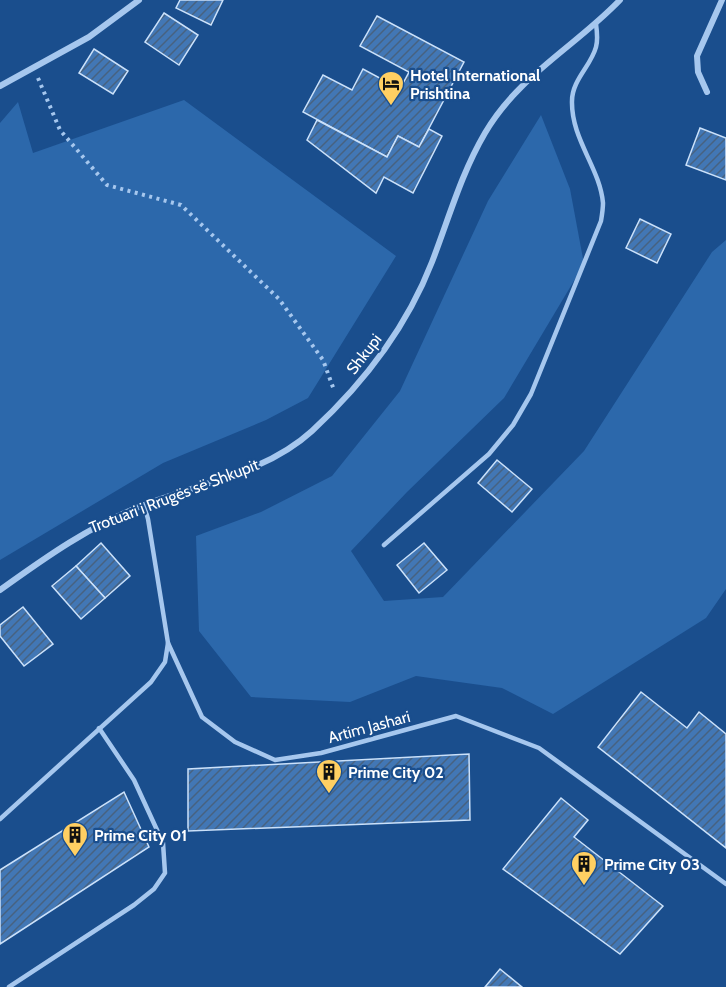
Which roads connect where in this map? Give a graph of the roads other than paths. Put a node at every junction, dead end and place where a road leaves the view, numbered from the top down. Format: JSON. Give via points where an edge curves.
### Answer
{"nodes":[{"id":1,"x":139,"y":0,"type":"edge"},
{"id":2,"x":722,"y":0,"type":"edge"},
{"id":3,"x":617,"y":1,"type":"edge"},
{"id":4,"x":596,"y":24,"type":"junction"},
{"id":5,"x":0,"y":86,"type":"edge"},
{"id":6,"x":707,"y":92,"type":"dead end"},
{"id":7,"x":144,"y":505,"type":"junction"},
{"id":8,"x":384,"y":544,"type":"dead end"},
{"id":9,"x":0,"y":590,"type":"edge"},
{"id":10,"x":168,"y":643,"type":"junction"},
{"id":11,"x":99,"y":728,"type":"junction"},
{"id":12,"x":0,"y":819,"type":"edge"},
{"id":13,"x":726,"y":885,"type":"edge"},
{"id":14,"x":9,"y":987,"type":"edge"}],
"edges":[{"from":1,"to":5,"type":"street","via":[[89,37]]},
{"from":2,"to":6,"type":"street","via":[[697,56],[698,72]]},
{"from":3,"to":4,"type":"street","name":"Shkupi"},
{"from":4,"to":7,"type":"street","name":"Shkupi","via":[[553,57],[502,108],[468,166],[412,305],[374,366],[340,404],[287,452],[258,466]]},
{"from":4,"to":8,"type":"lane","via":[[597,46],[576,84],[572,100],[582,147],[603,202],[601,221],[547,354],[513,425],[489,454]]},
{"from":7,"to":9,"type":"street","name":"Shkupi","via":[[93,528]]},
{"from":7,"to":10,"type":"lane","name":"Artim Jashari"},
{"from":10,"to":11,"type":"lane","via":[[165,662],[151,682]]},
{"from":10,"to":13,"type":"lane","name":"Artim Jashari","via":[[202,717],[234,742],[275,760],[321,753],[456,716],[539,748]]},
{"from":11,"to":12,"type":"lane"},
{"from":11,"to":14,"type":"lane","via":[[134,780],[163,843],[165,873],[154,889],[134,905]]}]}
